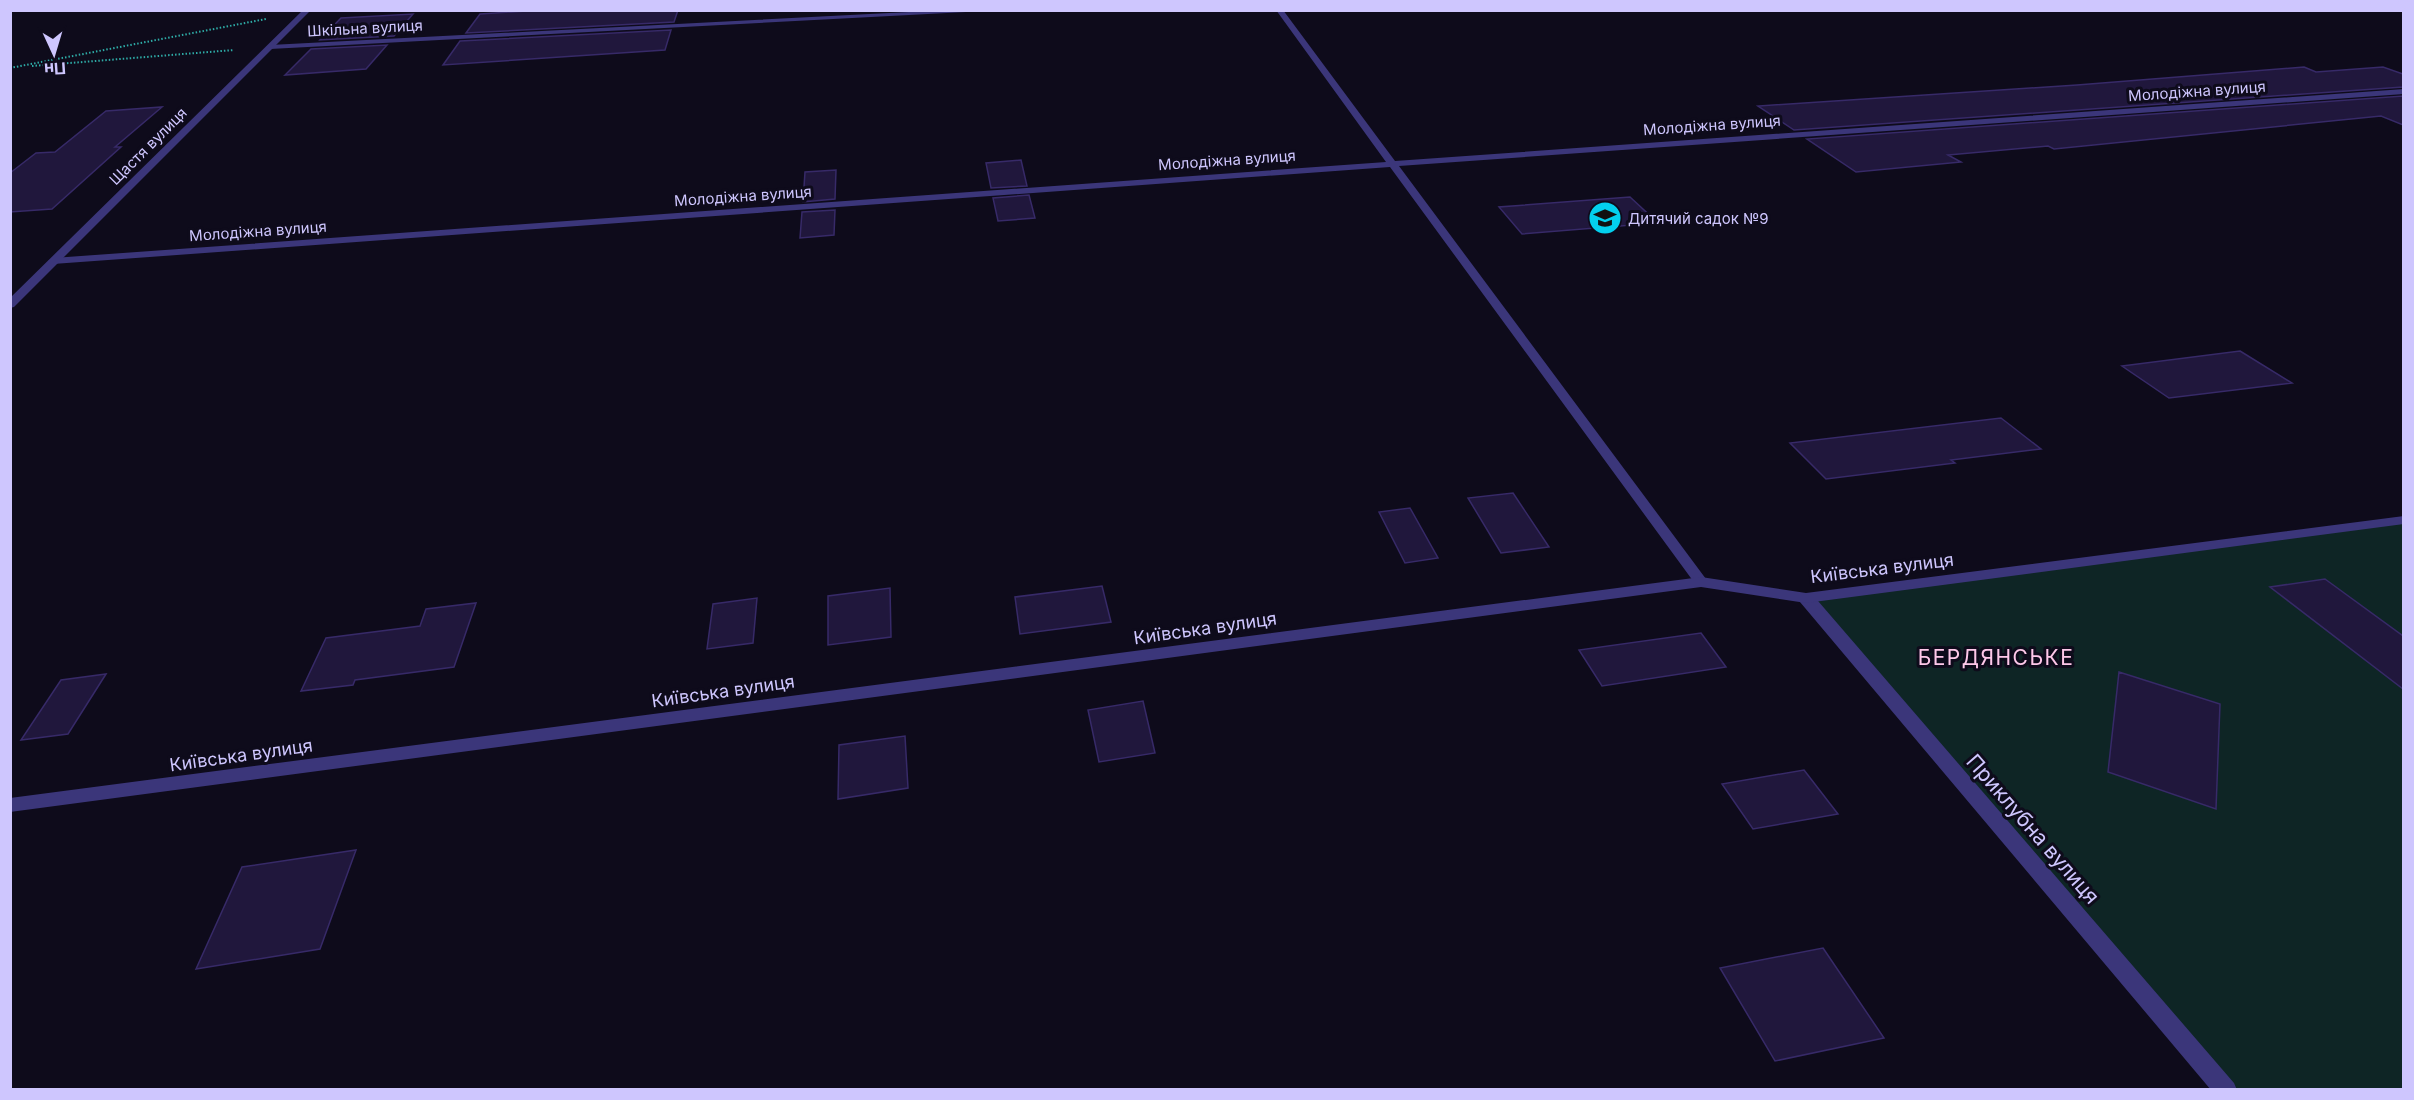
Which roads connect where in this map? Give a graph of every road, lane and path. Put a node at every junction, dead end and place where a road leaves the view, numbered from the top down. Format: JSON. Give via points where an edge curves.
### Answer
{"nodes":[{"id":1,"x":1001,"y":10,"type":"edge"},
{"id":2,"x":1279,"y":10,"type":"edge"},
{"id":3,"x":307,"y":11,"type":"edge"},
{"id":4,"x":270,"y":46,"type":"junction"},
{"id":5,"x":2403,"y":91,"type":"edge"},
{"id":6,"x":1392,"y":163,"type":"junction"},
{"id":7,"x":53,"y":261,"type":"junction"},
{"id":8,"x":10,"y":305,"type":"edge"},
{"id":9,"x":2403,"y":519,"type":"edge"},
{"id":10,"x":1701,"y":582,"type":"junction"},
{"id":11,"x":1806,"y":598,"type":"junction"},
{"id":12,"x":10,"y":805,"type":"edge"},
{"id":13,"x":2226,"y":1089,"type":"edge"}],
"edges":[{"from":1,"to":4,"type":"street","name":"Шкільна вулиця"},
{"from":2,"to":6,"type":"street"},
{"from":3,"to":4,"type":"street","name":"Щастя вулиця"},
{"from":3,"to":4,"type":"path","via":[[10,68]]},
{"from":4,"to":7,"type":"street","name":"Щастя вулиця"},
{"from":5,"to":6,"type":"street","name":"Молодіжна вулиця"},
{"from":6,"to":7,"type":"street","name":"Молодіжна вулиця"},
{"from":6,"to":10,"type":"street"},
{"from":7,"to":8,"type":"street","name":"Щастя вулиця"},
{"from":9,"to":11,"type":"street","name":"Київська вулиця"},
{"from":10,"to":11,"type":"street","name":"Київська вулиця"},
{"from":10,"to":12,"type":"street","name":"Київська вулиця"},
{"from":11,"to":13,"type":"street","name":"Приклубна вулиця"}]}
